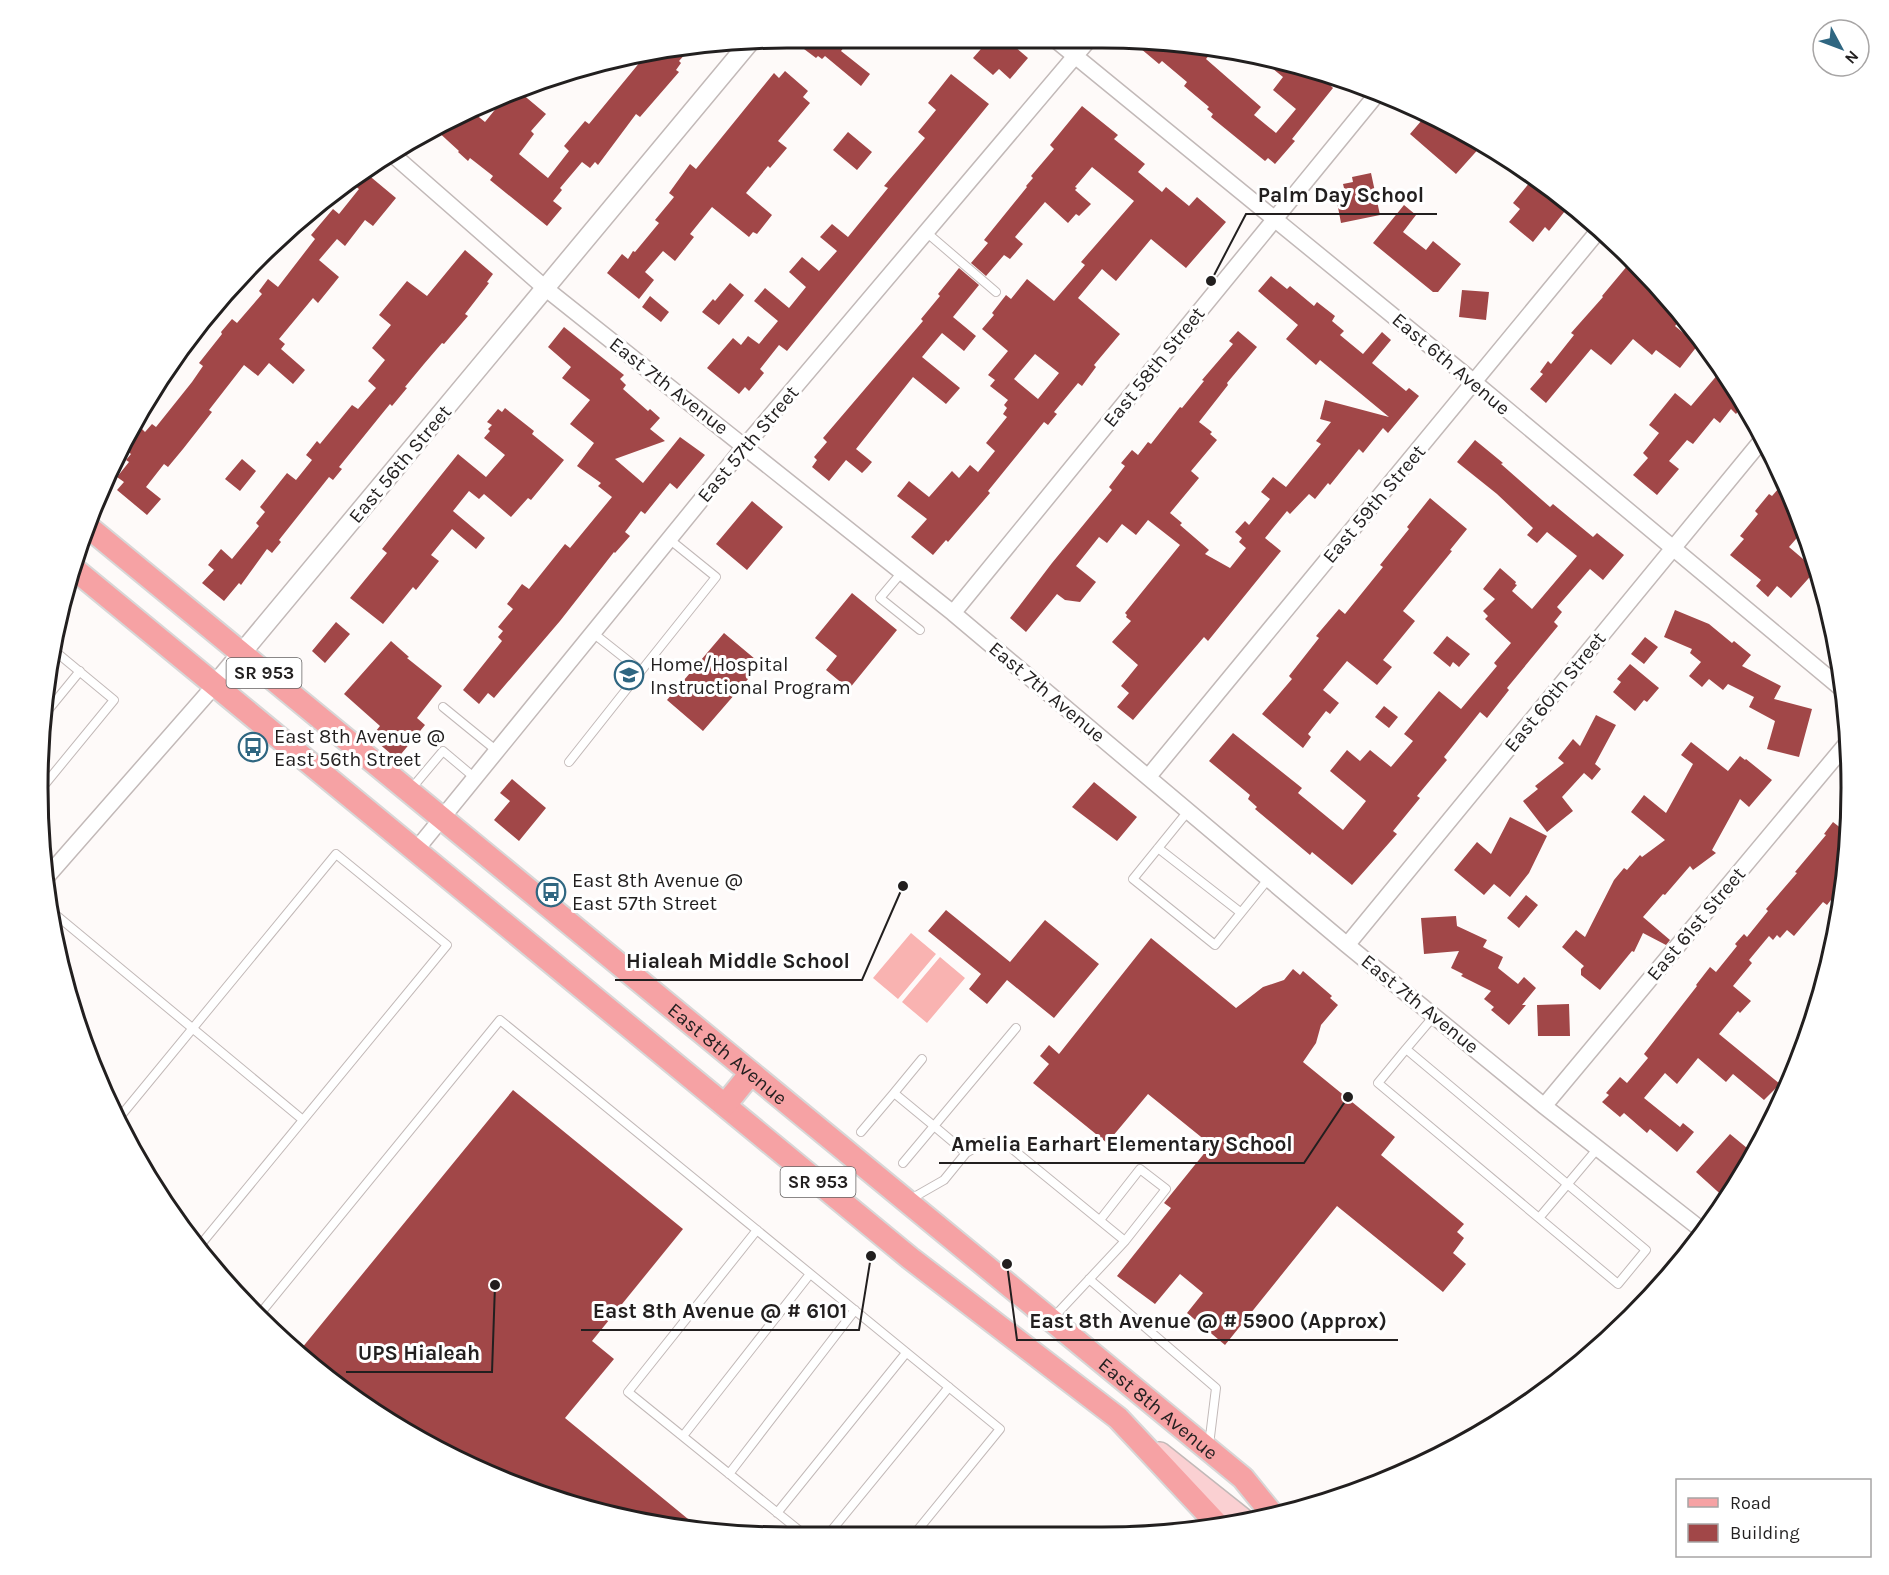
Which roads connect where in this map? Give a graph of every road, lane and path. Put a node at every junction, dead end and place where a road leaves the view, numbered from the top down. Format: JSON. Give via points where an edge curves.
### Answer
{"nodes":[{"id":1,"x":1066,"y":48,"type":"edge"},
{"id":2,"x":1082,"y":48,"type":"edge"},
{"id":3,"x":743,"y":50,"type":"edge"},
{"id":4,"x":1076,"y":56,"type":"junction"},
{"id":5,"x":1372,"y":100,"type":"edge"},
{"id":6,"x":398,"y":159,"type":"edge"},
{"id":7,"x":1275,"y":219,"type":"junction"},
{"id":8,"x":926,"y":232,"type":"junction"},
{"id":9,"x":1594,"y":236,"type":"edge"},
{"id":10,"x":545,"y":288,"type":"junction"},
{"id":11,"x":996,"y":292,"type":"dead end"},
{"id":12,"x":1474,"y":382,"type":"junction"},
{"id":13,"x":745,"y":446,"type":"junction"},
{"id":14,"x":1757,"y":446,"type":"edge"},
{"id":15,"x":94,"y":532,"type":"edge"},
{"id":16,"x":669,"y":539,"type":"junction"},
{"id":17,"x":1673,"y":548,"type":"junction"},
{"id":18,"x":902,"y":572,"type":"junction"},
{"id":19,"x":80,"y":574,"type":"edge"},
{"id":20,"x":953,"y":613,"type":"junction"},
{"id":21,"x":920,"y":630,"type":"dead end"},
{"id":22,"x":593,"y":633,"type":"junction"},
{"id":23,"x":60,"y":655,"type":"edge"},
{"id":24,"x":242,"y":655,"type":"junction"},
{"id":25,"x":80,"y":671,"type":"junction"},
{"id":26,"x":641,"y":671,"type":"junction"},
{"id":27,"x":1833,"y":682,"type":"edge"},
{"id":28,"x":215,"y":685,"type":"junction"},
{"id":29,"x":53,"y":704,"type":"edge"},
{"id":30,"x":443,"y":707,"type":"dead end"},
{"id":31,"x":498,"y":751,"type":"junction"},
{"id":32,"x":1840,"y":752,"type":"edge"},
{"id":33,"x":568,"y":762,"type":"dead end"},
{"id":34,"x":1149,"y":776,"type":"junction"},
{"id":35,"x":475,"y":778,"type":"junction"},
{"id":36,"x":48,"y":780,"type":"edge"},
{"id":37,"x":408,"y":791,"type":"junction"},
{"id":38,"x":1189,"y":810,"type":"junction"},
{"id":39,"x":442,"y":819,"type":"junction"},
{"id":40,"x":1158,"y":848,"type":"junction"},
{"id":41,"x":416,"y":850,"type":"junction"},
{"id":42,"x":53,"y":870,"type":"edge"},
{"id":43,"x":1269,"y":878,"type":"junction"},
{"id":44,"x":1240,"y":912,"type":"junction"},
{"id":45,"x":60,"y":918,"type":"edge"},
{"id":46,"x":1347,"y":945,"type":"junction"},
{"id":47,"x":1434,"y":1016,"type":"junction"},
{"id":48,"x":193,"y":1028,"type":"junction"},
{"id":49,"x":1016,"y":1028,"type":"dead end"},
{"id":50,"x":1406,"y":1049,"type":"junction"},
{"id":51,"x":922,"y":1059,"type":"dead end"},
{"id":52,"x":751,"y":1073,"type":"junction"},
{"id":53,"x":894,"y":1093,"type":"junction"},
{"id":54,"x":725,"y":1105,"type":"junction"},
{"id":55,"x":1544,"y":1106,"type":"junction"},
{"id":56,"x":123,"y":1113,"type":"edge"},
{"id":57,"x":303,"y":1120,"type":"junction"},
{"id":58,"x":934,"y":1126,"type":"junction"},
{"id":59,"x":861,"y":1132,"type":"dead end"},
{"id":60,"x":1598,"y":1148,"type":"junction"},
{"id":61,"x":966,"y":1153,"type":"junction"},
{"id":62,"x":903,"y":1163,"type":"dead end"},
{"id":63,"x":1567,"y":1184,"type":"junction"},
{"id":64,"x":907,"y":1201,"type":"junction"},
{"id":65,"x":1539,"y":1218,"type":"junction"},
{"id":66,"x":1100,"y":1220,"type":"junction"},
{"id":67,"x":1696,"y":1226,"type":"edge"},
{"id":68,"x":756,"y":1230,"type":"junction"},
{"id":69,"x":204,"y":1241,"type":"edge"},
{"id":70,"x":1125,"y":1241,"type":"junction"},
{"id":71,"x":810,"y":1274,"type":"junction"},
{"id":72,"x":1089,"y":1279,"type":"junction"},
{"id":73,"x":264,"y":1309,"type":"edge"},
{"id":74,"x":855,"y":1310,"type":"junction"},
{"id":75,"x":1051,"y":1320,"type":"junction"},
{"id":76,"x":1027,"y":1347,"type":"junction"},
{"id":77,"x":906,"y":1353,"type":"junction"},
{"id":78,"x":949,"y":1387,"type":"junction"},
{"id":79,"x":1118,"y":1418,"type":"junction"},
{"id":80,"x":683,"y":1436,"type":"junction"},
{"id":81,"x":1208,"y":1449,"type":"junction"},
{"id":82,"x":729,"y":1474,"type":"junction"},
{"id":83,"x":1244,"y":1478,"type":"junction"},
{"id":84,"x":1277,"y":1506,"type":"edge"},
{"id":85,"x":1267,"y":1508,"type":"edge"},
{"id":86,"x":777,"y":1513,"type":"junction"},
{"id":87,"x":1237,"y":1514,"type":"edge"},
{"id":88,"x":1212,"y":1519,"type":"edge"},
{"id":89,"x":795,"y":1527,"type":"edge"},
{"id":90,"x":834,"y":1527,"type":"edge"},
{"id":91,"x":920,"y":1527,"type":"edge"}],
"edges":[{"from":1,"to":4,"type":"street","name":"East 6th Avenue"},
{"from":2,"to":4,"type":"street","name":"East 57th Street"},
{"from":3,"to":10,"type":"street","name":"East 56th Street"},
{"from":4,"to":7,"type":"street","name":"East 6th Avenue"},
{"from":4,"to":8,"type":"street","name":"East 57th Street"},
{"from":5,"to":7,"type":"street","name":"East 58th Street"},
{"from":6,"to":10,"type":"street","name":"East 7th Avenue"},
{"from":7,"to":12,"type":"street","name":"East 6th Avenue"},
{"from":7,"to":20,"type":"street","name":"East 58th Street"},
{"from":8,"to":11,"type":"lane"},
{"from":8,"to":13,"type":"street","name":"East 57th Street"},
{"from":9,"to":12,"type":"street","name":"East 59th Street"},
{"from":10,"to":13,"type":"street","name":"East 7th Avenue"},
{"from":10,"to":24,"type":"street","name":"East 56th Street"},
{"from":12,"to":17,"type":"street","name":"East 6th Avenue"},
{"from":12,"to":34,"type":"street","name":"East 59th Street"},
{"from":13,"to":16,"type":"street","name":"East 57th Street"},
{"from":13,"to":18,"type":"street","name":"East 7th Avenue"},
{"from":14,"to":17,"type":"street","name":"East 60th Street"},
{"from":15,"to":24,"type":"main road","name":"East 8th Avenue","number":"SR 953"},
{"from":16,"to":22,"type":"street","name":"East 57th Street"},
{"from":16,"to":26,"type":"lane","via":[[716,578]]},
{"from":17,"to":27,"type":"street","name":"East 6th Avenue"},
{"from":17,"to":46,"type":"street","name":"East 60th Street"},
{"from":18,"to":20,"type":"street","name":"East 7th Avenue"},
{"from":18,"to":21,"type":"lane","via":[[880,598]]},
{"from":19,"to":28,"type":"main road","name":"East 8th Avenue","number":"SR 953"},
{"from":20,"to":34,"type":"street","name":"East 7th Avenue"},
{"from":22,"to":26,"type":"lane"},
{"from":22,"to":31,"type":"street","name":"East 57th Street"},
{"from":23,"to":25,"type":"lane"},
{"from":24,"to":28,"type":"street","name":"East 56th Street"},
{"from":24,"to":37,"type":"main road","name":"East 8th Avenue","number":"SR 953"},
{"from":25,"to":29,"type":"lane"},
{"from":25,"to":36,"type":"lane","via":[[114,700]]},
{"from":26,"to":33,"type":"lane"},
{"from":28,"to":41,"type":"main road","name":"East 8th Avenue","number":"SR 953"},
{"from":28,"to":42,"type":"street","name":"East 56th Street"},
{"from":30,"to":31,"type":"lane"},
{"from":31,"to":35,"type":"street","name":"East 57th Street"},
{"from":32,"to":55,"type":"street","name":"East 61st Street"},
{"from":34,"to":38,"type":"street","name":"East 7th Avenue"},
{"from":35,"to":37,"type":"lane","via":[[443,751]]},
{"from":35,"to":39,"type":"street","name":"East 57th Street"},
{"from":37,"to":39,"type":"main road","name":"East 8th Avenue","number":"SR 953"},
{"from":38,"to":40,"type":"lane"},
{"from":38,"to":43,"type":"street","name":"East 7th Avenue"},
{"from":39,"to":41,"type":"street","name":"East 57th Street"},
{"from":39,"to":52,"type":"main road","name":"East 8th Avenue","number":"SR 953"},
{"from":40,"to":44,"type":"lane"},
{"from":40,"to":44,"type":"lane","via":[[1133,879],[1215,945]]},
{"from":41,"to":54,"type":"main road","name":"East 8th Avenue","number":"SR 953"},
{"from":43,"to":44,"type":"lane"},
{"from":43,"to":46,"type":"street","name":"East 7th Avenue"},
{"from":45,"to":48,"type":"lane"},
{"from":46,"to":47,"type":"street","name":"East 7th Avenue"},
{"from":47,"to":50,"type":"lane"},
{"from":47,"to":55,"type":"street","name":"East 7th Avenue"},
{"from":48,"to":56,"type":"lane"},
{"from":48,"to":57,"type":"lane"},
{"from":48,"to":57,"type":"lane","via":[[336,854],[447,945]]},
{"from":49,"to":58,"type":"lane"},
{"from":50,"to":63,"type":"lane"},
{"from":50,"to":65,"type":"lane","via":[[1378,1083]]},
{"from":51,"to":53,"type":"lane"},
{"from":52,"to":54,"type":"main road"},
{"from":52,"to":64,"type":"main road","name":"East 8th Avenue","number":"SR 953"},
{"from":53,"to":58,"type":"lane"},
{"from":53,"to":59,"type":"lane"},
{"from":54,"to":76,"type":"main road","name":"East 8th Avenue","number":"SR 953","via":[[910,1258]]},
{"from":55,"to":60,"type":"street","name":"East 7th Avenue"},
{"from":57,"to":69,"type":"lane"},
{"from":58,"to":61,"type":"lane"},
{"from":58,"to":62,"type":"lane"},
{"from":60,"to":63,"type":"lane"},
{"from":60,"to":67,"type":"street","name":"East 7th Avenue"},
{"from":61,"to":64,"type":"lane","via":[[944,1180]]},
{"from":61,"to":66,"type":"lane","via":[[983,1143],[1005,1143]]},
{"from":63,"to":65,"type":"lane"},
{"from":63,"to":65,"type":"lane","via":[[1646,1250],[1618,1284]]},
{"from":64,"to":75,"type":"main road","name":"East 8th Avenue","number":"SR 953"},
{"from":66,"to":70,"type":"lane"},
{"from":66,"to":70,"type":"lane","via":[[1140,1169],[1166,1189]]},
{"from":68,"to":71,"type":"lane"},
{"from":68,"to":73,"type":"lane","via":[[500,1020]]},
{"from":68,"to":80,"type":"lane","via":[[628,1392]]},
{"from":70,"to":72,"type":"lane"},
{"from":71,"to":74,"type":"lane"},
{"from":71,"to":80,"type":"lane"},
{"from":72,"to":75,"type":"lane"},
{"from":72,"to":81,"type":"lane","via":[[1216,1388]]},
{"from":74,"to":77,"type":"lane"},
{"from":74,"to":82,"type":"lane"},
{"from":75,"to":76,"type":"main road"},
{"from":75,"to":81,"type":"main road","name":"East 8th Avenue","number":"SR 953"},
{"from":76,"to":79,"type":"main road","name":"East 8th Avenue","number":"SR 953"},
{"from":77,"to":78,"type":"lane"},
{"from":77,"to":86,"type":"lane"},
{"from":78,"to":90,"type":"lane"},
{"from":78,"to":91,"type":"lane","via":[[1000,1429]]},
{"from":79,"to":87,"type":"main road","name":"East 8th Avenue","number":"SR 953"},
{"from":79,"to":88,"type":"main road"},
{"from":80,"to":82,"type":"lane"},
{"from":81,"to":83,"type":"main road","name":"East 8th Avenue","number":"SR 953"},
{"from":82,"to":86,"type":"lane"},
{"from":83,"to":84,"type":"main road","name":"East 8th Avenue","number":"SR 953"},
{"from":83,"to":85,"type":"main road"},
{"from":86,"to":89,"type":"lane"}]}
